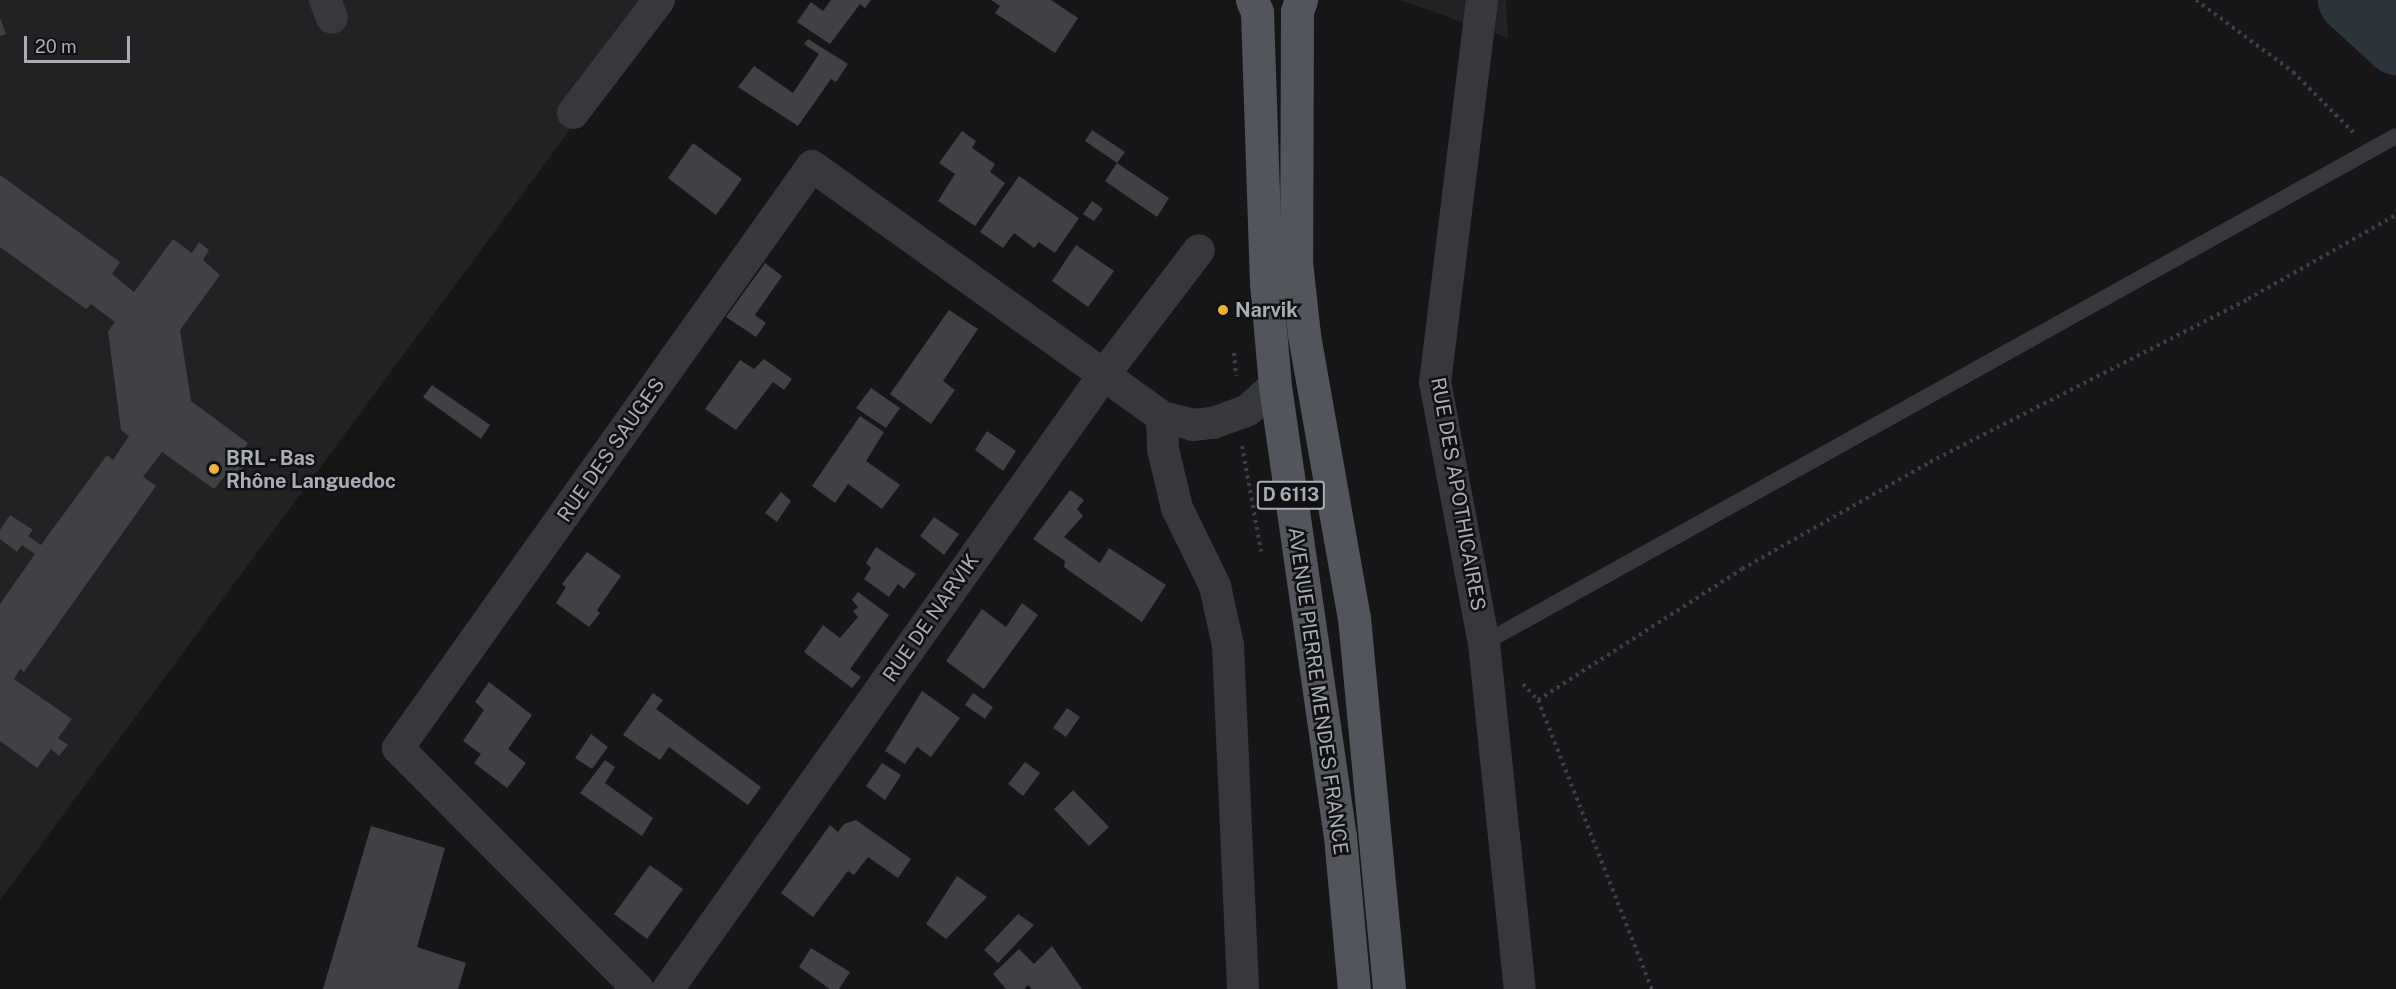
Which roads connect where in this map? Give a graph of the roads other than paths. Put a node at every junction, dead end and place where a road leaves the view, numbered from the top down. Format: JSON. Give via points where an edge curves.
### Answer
{"nodes":[{"id":1,"x":659,"y":0,"type":"edge"},
{"id":2,"x":1251,"y":0,"type":"edge"},
{"id":3,"x":1301,"y":0,"type":"edge"},
{"id":4,"x":1482,"y":0,"type":"edge"},
{"id":5,"x":573,"y":113,"type":"dead end"},
{"id":6,"x":2396,"y":136,"type":"edge"},
{"id":7,"x":1199,"y":250,"type":"dead end"},
{"id":8,"x":1103,"y":376,"type":"junction"},
{"id":9,"x":1275,"y":386,"type":"junction"},
{"id":10,"x":1162,"y":417,"type":"junction"},
{"id":11,"x":1484,"y":643,"type":"junction"},
{"id":12,"x":638,"y":989,"type":"edge"},
{"id":13,"x":668,"y":989,"type":"edge"},
{"id":14,"x":1243,"y":989,"type":"edge"},
{"id":15,"x":1354,"y":989,"type":"edge"},
{"id":16,"x":1389,"y":989,"type":"edge"},
{"id":17,"x":1520,"y":989,"type":"edge"}],
"edges":[{"from":1,"to":5,"type":"street"},
{"from":2,"to":9,"type":"main road","name":"AVENUE PIERRE MENDES FRANCE","number":"D 6113","via":[[1257,12],[1266,283]]},
{"from":3,"to":16,"type":"main road","name":"AVENUE PIERRE MENDES FRANCE","number":"D 6113","via":[[1296,262],[1304,336],[1354,618]]},
{"from":4,"to":11,"type":"street","name":"RUE DES APOTHICAIRES","via":[[1435,382]]},
{"from":6,"to":11,"type":"lane"},
{"from":7,"to":8,"type":"street","name":"RUE DE NARVIK"},
{"from":8,"to":10,"type":"street"},
{"from":8,"to":12,"type":"street","name":"RUE DES SAUGES","via":[[812,166],[398,748]]},
{"from":8,"to":13,"type":"street","name":"RUE DE NARVIK"},
{"from":9,"to":10,"type":"street","via":[[1248,410],[1213,423],[1193,425]]},
{"from":9,"to":15,"type":"main road","name":"AVENUE PIERRE MENDES FRANCE","number":"D 6113","via":[[1340,836]]},
{"from":10,"to":14,"type":"street","via":[[1163,449],[1177,508],[1215,586],[1228,645]]},
{"from":11,"to":17,"type":"street","name":"RUE DES APOTHICAIRES"}]}
